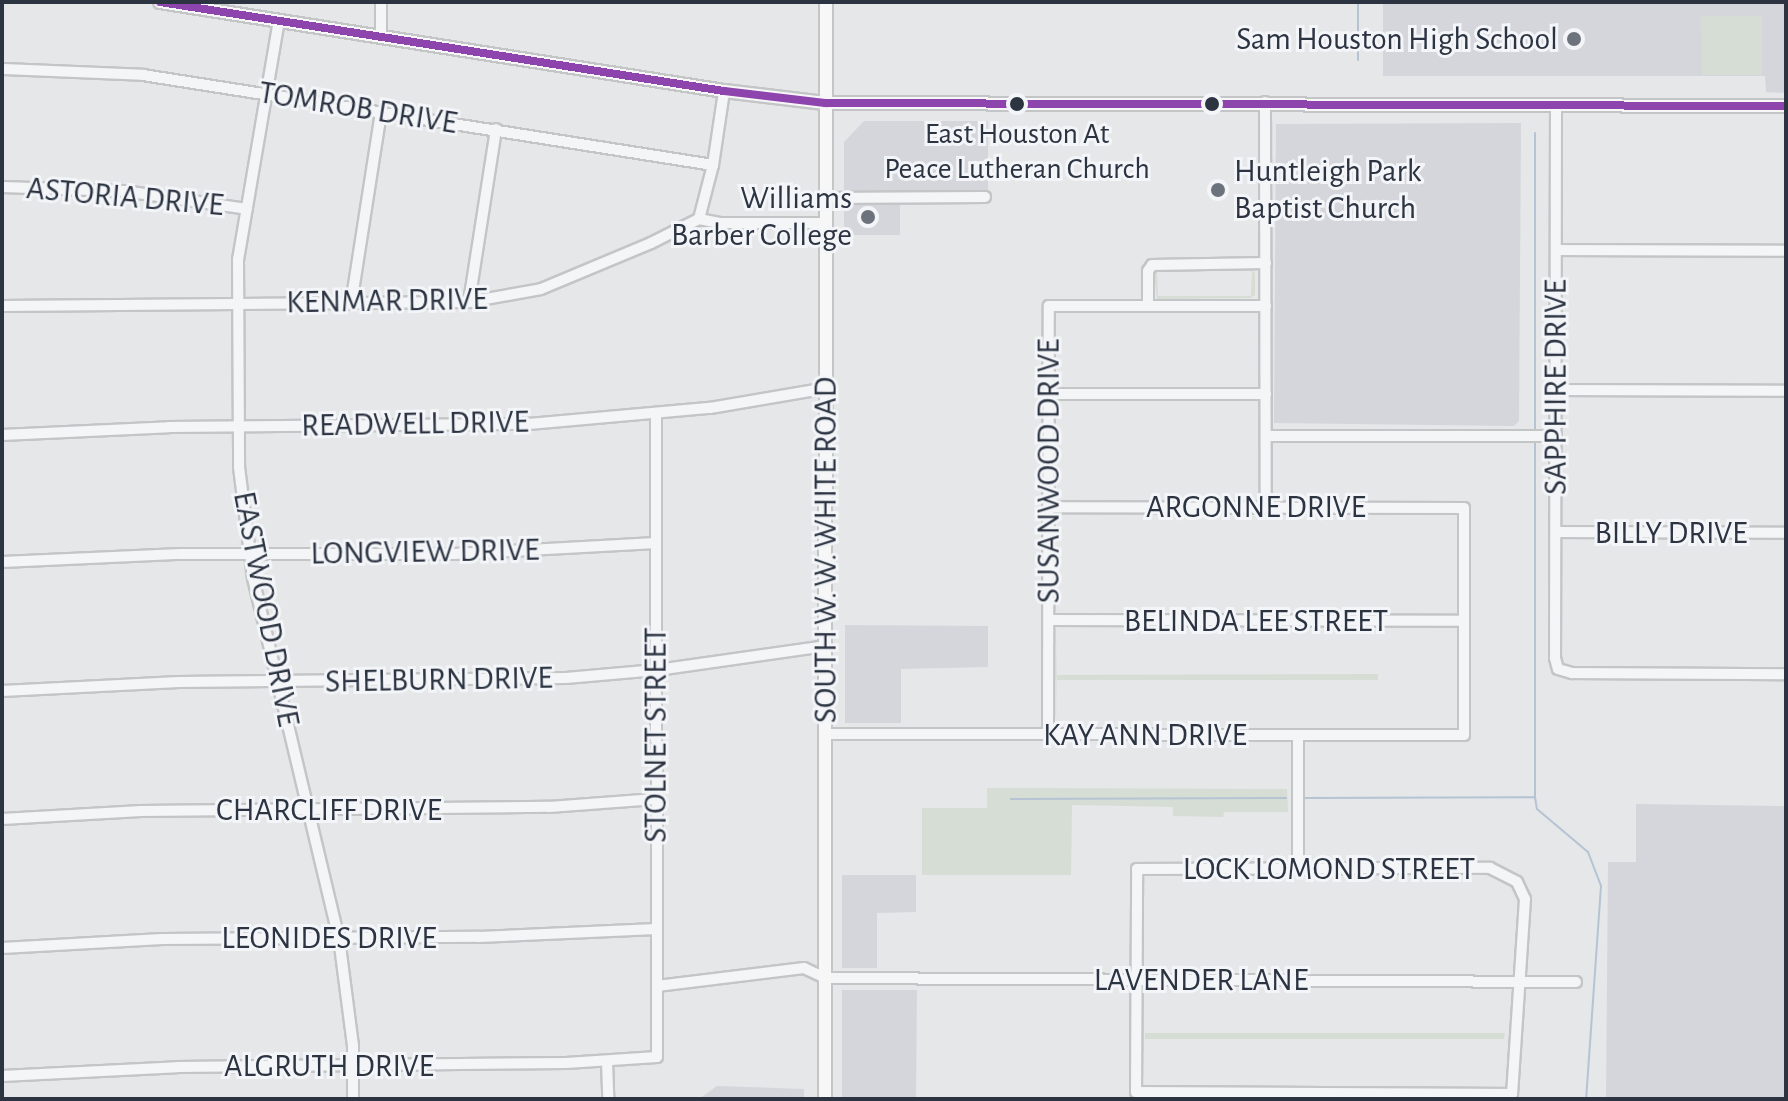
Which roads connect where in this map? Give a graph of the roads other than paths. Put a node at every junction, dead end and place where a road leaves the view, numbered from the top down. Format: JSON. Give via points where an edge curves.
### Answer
{"nodes":[{"id":1,"x":160,"y":2,"type":"edge"},
{"id":2,"x":381,"y":2,"type":"edge"},
{"id":3,"x":826,"y":2,"type":"edge"},
{"id":4,"x":279,"y":20,"type":"junction"},
{"id":5,"x":381,"y":37,"type":"junction"},
{"id":6,"x":2,"y":69,"type":"edge"},
{"id":7,"x":724,"y":91,"type":"junction"},
{"id":8,"x":267,"y":94,"type":"junction"},
{"id":9,"x":1265,"y":102,"type":"junction"},
{"id":10,"x":825,"y":103,"type":"junction"},
{"id":11,"x":1556,"y":105,"type":"junction"},
{"id":12,"x":1786,"y":106,"type":"edge"},
{"id":13,"x":381,"y":112,"type":"junction"},
{"id":14,"x":496,"y":129,"type":"junction"},
{"id":15,"x":713,"y":165,"type":"junction"},
{"id":16,"x":2,"y":187,"type":"edge"},
{"id":17,"x":985,"y":197,"type":"dead end"},
{"id":18,"x":825,"y":198,"type":"junction"},
{"id":19,"x":247,"y":209,"type":"junction"},
{"id":20,"x":699,"y":219,"type":"junction"},
{"id":21,"x":825,"y":223,"type":"junction"},
{"id":22,"x":1556,"y":250,"type":"junction"},
{"id":23,"x":1786,"y":251,"type":"edge"},
{"id":24,"x":1266,"y":263,"type":"junction"},
{"id":25,"x":469,"y":302,"type":"junction"},
{"id":26,"x":238,"y":304,"type":"junction"},
{"id":27,"x":351,"y":304,"type":"junction"},
{"id":28,"x":2,"y":306,"type":"edge"},
{"id":29,"x":1148,"y":306,"type":"junction"},
{"id":30,"x":1266,"y":306,"type":"junction"},
{"id":31,"x":827,"y":388,"type":"junction"},
{"id":32,"x":1556,"y":390,"type":"junction"},
{"id":33,"x":1786,"y":391,"type":"edge"},
{"id":34,"x":1049,"y":394,"type":"junction"},
{"id":35,"x":1266,"y":394,"type":"junction"},
{"id":36,"x":656,"y":414,"type":"junction"},
{"id":37,"x":238,"y":426,"type":"junction"},
{"id":38,"x":2,"y":435,"type":"edge"},
{"id":39,"x":1266,"y":436,"type":"junction"},
{"id":40,"x":1556,"y":436,"type":"junction"},
{"id":41,"x":1049,"y":507,"type":"junction"},
{"id":42,"x":1266,"y":507,"type":"junction"},
{"id":43,"x":1556,"y":532,"type":"junction"},
{"id":44,"x":1786,"y":533,"type":"edge"},
{"id":45,"x":656,"y":543,"type":"junction"},
{"id":46,"x":249,"y":554,"type":"junction"},
{"id":47,"x":2,"y":562,"type":"edge"},
{"id":48,"x":1049,"y":620,"type":"junction"},
{"id":49,"x":1464,"y":621,"type":"junction"},
{"id":50,"x":825,"y":646,"type":"junction"},
{"id":51,"x":657,"y":670,"type":"junction"},
{"id":52,"x":1786,"y":674,"type":"edge"},
{"id":53,"x":277,"y":682,"type":"junction"},
{"id":54,"x":2,"y":691,"type":"edge"},
{"id":55,"x":826,"y":734,"type":"junction"},
{"id":56,"x":1048,"y":735,"type":"junction"},
{"id":57,"x":1298,"y":735,"type":"junction"},
{"id":58,"x":656,"y":799,"type":"junction"},
{"id":59,"x":310,"y":810,"type":"junction"},
{"id":60,"x":2,"y":819,"type":"edge"},
{"id":61,"x":1298,"y":869,"type":"junction"},
{"id":62,"x":656,"y":929,"type":"junction"},
{"id":63,"x":339,"y":938,"type":"junction"},
{"id":64,"x":2,"y":948,"type":"edge"},
{"id":65,"x":825,"y":978,"type":"junction"},
{"id":66,"x":1137,"y":980,"type":"junction"},
{"id":67,"x":1519,"y":981,"type":"junction"},
{"id":68,"x":1576,"y":982,"type":"dead end"},
{"id":69,"x":657,"y":986,"type":"junction"},
{"id":70,"x":657,"y":1057,"type":"joint"},
{"id":71,"x":607,"y":1061,"type":"junction"},
{"id":72,"x":353,"y":1066,"type":"junction"},
{"id":73,"x":2,"y":1076,"type":"edge"},
{"id":74,"x":353,"y":1099,"type":"edge"},
{"id":75,"x":608,"y":1099,"type":"edge"},
{"id":76,"x":825,"y":1099,"type":"edge"}],
"edges":[{"from":1,"to":4,"type":"main road"},
{"from":2,"to":5,"type":"street"},
{"from":3,"to":10,"type":"main road","name":"SOUTH W. W. WHITE ROAD"},
{"from":4,"to":5,"type":"main road"},
{"from":4,"to":8,"type":"street","name":"EASTWOOD DRIVE"},
{"from":5,"to":7,"type":"main road"},
{"from":6,"to":8,"type":"street","name":"TOMROB DRIVE","via":[[120,72]]},
{"from":7,"to":10,"type":"main road"},
{"from":7,"to":15,"type":"street"},
{"from":8,"to":13,"type":"street","name":"TOMROB DRIVE"},
{"from":8,"to":19,"type":"street","name":"EASTWOOD DRIVE"},
{"from":9,"to":10,"type":"main road"},
{"from":9,"to":11,"type":"main road"},
{"from":9,"to":24,"type":"street"},
{"from":10,"to":18,"type":"main road","name":"SOUTH W. W. WHITE ROAD"},
{"from":11,"to":12,"type":"main road"},
{"from":11,"to":22,"type":"street","name":"SAPPHIRE DRIVE"},
{"from":13,"to":14,"type":"street","name":"TOMROB DRIVE"},
{"from":13,"to":27,"type":"street"},
{"from":14,"to":15,"type":"street","name":"TOMROB DRIVE"},
{"from":14,"to":25,"type":"street"},
{"from":15,"to":20,"type":"street"},
{"from":16,"to":19,"type":"street","name":"ASTORIA DRIVE","via":[[111,190]]},
{"from":17,"to":18,"type":"street"},
{"from":18,"to":21,"type":"main road","name":"SOUTH W. W. WHITE ROAD"},
{"from":19,"to":26,"type":"street","name":"EASTWOOD DRIVE","via":[[238,259]]},
{"from":20,"to":21,"type":"street"},
{"from":20,"to":25,"type":"street","name":"KENMAR DRIVE","via":[[541,289]]},
{"from":21,"to":31,"type":"main road","name":"SOUTH W. W. WHITE ROAD"},
{"from":22,"to":23,"type":"street"},
{"from":22,"to":32,"type":"street","name":"SAPPHIRE DRIVE"},
{"from":24,"to":29,"type":"street","via":[[1152,265]]},
{"from":24,"to":30,"type":"street"},
{"from":25,"to":27,"type":"street","name":"KENMAR DRIVE"},
{"from":26,"to":27,"type":"street","name":"KENMAR DRIVE"},
{"from":26,"to":28,"type":"street","name":"KENMAR DRIVE"},
{"from":26,"to":37,"type":"street","name":"EASTWOOD DRIVE"},
{"from":29,"to":30,"type":"street","name":"SUSANWOOD DRIVE"},
{"from":29,"to":34,"type":"street","name":"SUSANWOOD DRIVE","via":[[1049,306]]},
{"from":30,"to":35,"type":"street"},
{"from":31,"to":36,"type":"street","name":"READWELL DRIVE"},
{"from":31,"to":50,"type":"main road","name":"SOUTH W. W. WHITE ROAD"},
{"from":32,"to":33,"type":"street"},
{"from":32,"to":40,"type":"street","name":"SAPPHIRE DRIVE"},
{"from":34,"to":35,"type":"street"},
{"from":34,"to":41,"type":"street","name":"SUSANWOOD DRIVE"},
{"from":35,"to":39,"type":"street"},
{"from":36,"to":37,"type":"street","name":"READWELL DRIVE","via":[[529,424]]},
{"from":36,"to":45,"type":"street","name":"STOLNET STREET"},
{"from":37,"to":38,"type":"street","name":"READWELL DRIVE"},
{"from":37,"to":46,"type":"street","name":"EASTWOOD DRIVE"},
{"from":39,"to":40,"type":"street"},
{"from":39,"to":42,"type":"street"},
{"from":40,"to":43,"type":"street","name":"SAPPHIRE DRIVE"},
{"from":41,"to":42,"type":"street","name":"ARGONNE DRIVE"},
{"from":41,"to":48,"type":"street","name":"SUSANWOOD DRIVE"},
{"from":42,"to":49,"type":"street","name":"ARGONNE DRIVE","via":[[1464,508]]},
{"from":43,"to":44,"type":"street","name":"BILLY DRIVE"},
{"from":43,"to":52,"type":"street","name":"SAPPHIRE DRIVE","via":[[1558,669]]},
{"from":45,"to":46,"type":"street","name":"LONGVIEW DRIVE","via":[[454,554]]},
{"from":45,"to":51,"type":"street","name":"STOLNET STREET"},
{"from":46,"to":47,"type":"street","name":"LONGVIEW DRIVE"},
{"from":46,"to":53,"type":"street","name":"EASTWOOD DRIVE"},
{"from":48,"to":49,"type":"street","name":"BELINDA LEE STREET"},
{"from":48,"to":56,"type":"street","name":"SUSANWOOD DRIVE"},
{"from":49,"to":57,"type":"street","name":"KAY ANN DRIVE","via":[[1464,735]]},
{"from":50,"to":51,"type":"street","name":"SHELBURN DRIVE"},
{"from":50,"to":55,"type":"main road","name":"SOUTH W. W. WHITE ROAD"},
{"from":51,"to":53,"type":"street","name":"SHELBURN DRIVE","via":[[516,681]]},
{"from":51,"to":58,"type":"street","name":"STOLNET STREET"},
{"from":53,"to":54,"type":"street","name":"SHELBURN DRIVE"},
{"from":53,"to":59,"type":"street","name":"EASTWOOD DRIVE"},
{"from":55,"to":56,"type":"street","name":"KAY ANN DRIVE"},
{"from":55,"to":65,"type":"main road","name":"SOUTH W. W. WHITE ROAD"},
{"from":56,"to":57,"type":"street","name":"KAY ANN DRIVE"},
{"from":57,"to":61,"type":"street"},
{"from":58,"to":59,"type":"street","name":"CHARCLIFF DRIVE","via":[[549,807]]},
{"from":58,"to":62,"type":"street","name":"STOLNET STREET"},
{"from":59,"to":60,"type":"street","name":"CHARCLIFF DRIVE"},
{"from":59,"to":63,"type":"street","name":"EASTWOOD DRIVE"},
{"from":61,"to":66,"type":"street","name":"LOCK LOMOND STREET","via":[[1137,869]]},
{"from":61,"to":67,"type":"street","name":"LOCK LOMOND STREET","via":[[1490,868],[1522,889],[1526,912]]},
{"from":62,"to":63,"type":"street","name":"LEONIDES DRIVE"},
{"from":62,"to":69,"type":"street","name":"STOLNET STREET"},
{"from":63,"to":64,"type":"street","name":"LEONIDES DRIVE","via":[[162,939]]},
{"from":63,"to":72,"type":"street","name":"EASTWOOD DRIVE"},
{"from":65,"to":66,"type":"street","name":"LAVENDER LANE"},
{"from":65,"to":69,"type":"street","via":[[804,968]]},
{"from":65,"to":76,"type":"main road","name":"SOUTH W. W. WHITE ROAD"},
{"from":66,"to":67,"type":"street","name":"LAVENDER LANE"},
{"from":66,"to":67,"type":"street","via":[[1136,1092],[1512,1094]]},
{"from":67,"to":68,"type":"street","name":"LAVENDER LANE"},
{"from":69,"to":70,"type":"street","name":"STOLNET STREET"},
{"from":70,"to":71,"type":"street","name":"ALGRUTH DRIVE"},
{"from":71,"to":72,"type":"street","name":"ALGRUTH DRIVE"},
{"from":71,"to":75,"type":"street"},
{"from":72,"to":73,"type":"street","name":"ALGRUTH DRIVE","via":[[177,1067]]},
{"from":72,"to":74,"type":"street","name":"EASTWOOD DRIVE"}]}
